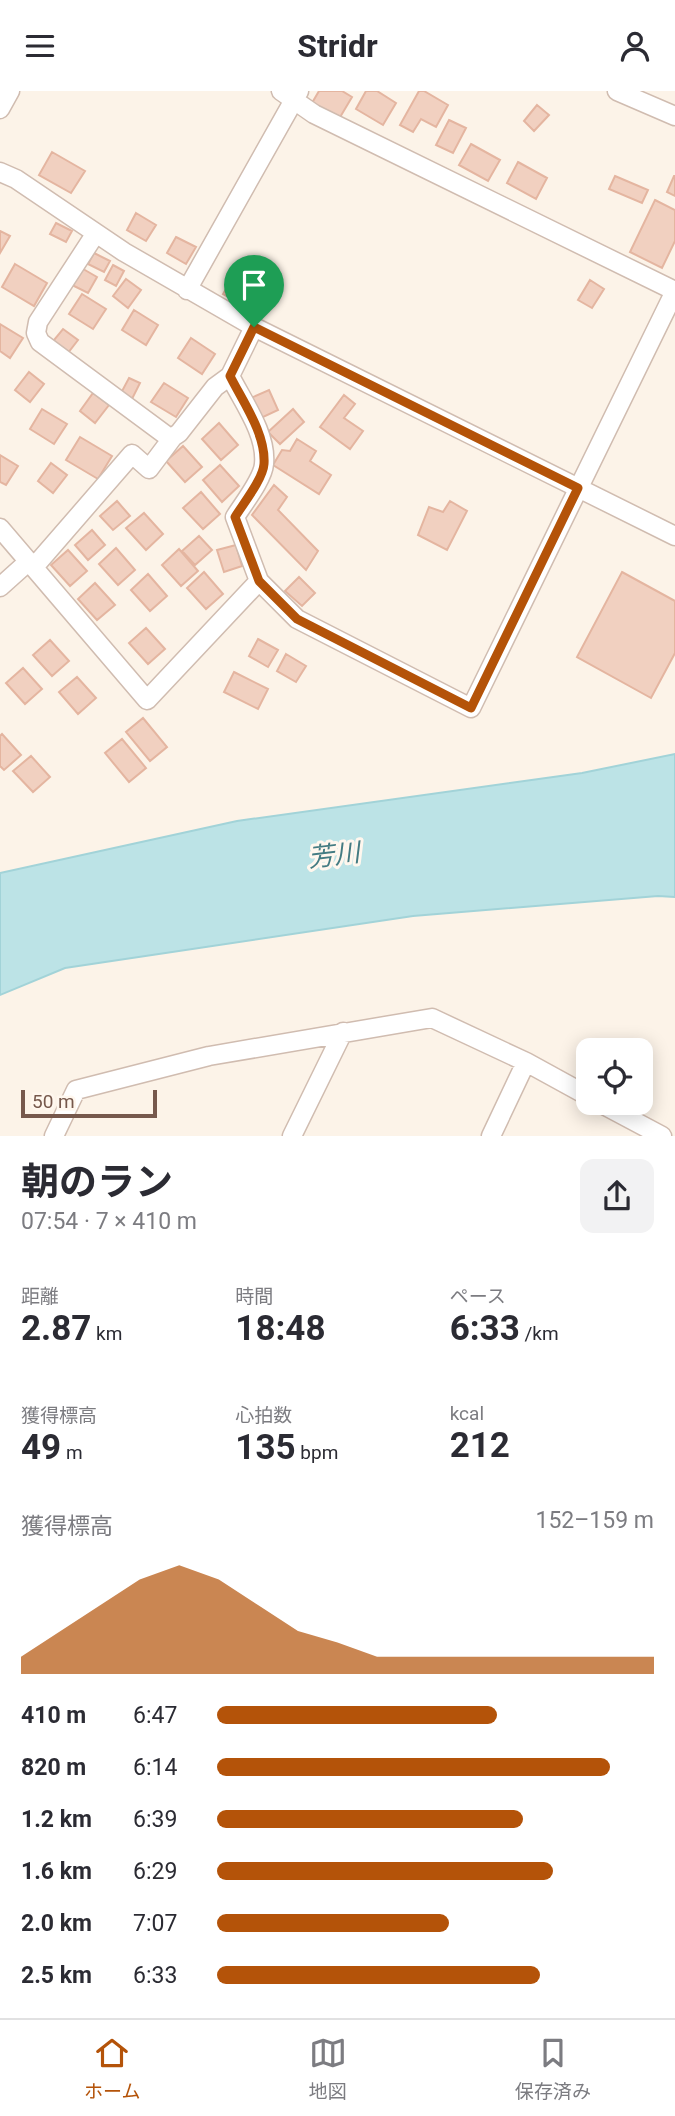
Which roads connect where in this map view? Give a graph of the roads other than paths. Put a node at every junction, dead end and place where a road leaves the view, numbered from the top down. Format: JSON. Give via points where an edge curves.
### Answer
{"nodes":[{"id":1,"x":10,"y":91,"type":"edge"},
{"id":2,"x":617,"y":91,"type":"edge"},
{"id":3,"x":291,"y":94,"type":"edge"},
{"id":4,"x":0,"y":110,"type":"edge"},
{"id":5,"x":675,"y":116,"type":"edge"},
{"id":6,"x":0,"y":172,"type":"edge"},
{"id":7,"x":96,"y":233,"type":"junction"},
{"id":8,"x":187,"y":290,"type":"junction"},
{"id":9,"x":675,"y":291,"type":"edge"},
{"id":10,"x":254,"y":327,"type":"junction"},
{"id":11,"x":230,"y":376,"type":"junction"},
{"id":12,"x":173,"y":437,"type":"junction"},
{"id":13,"x":578,"y":488,"type":"junction"},
{"id":14,"x":0,"y":528,"type":"edge"},
{"id":15,"x":675,"y":536,"type":"edge"},
{"id":16,"x":31,"y":564,"type":"junction"},
{"id":17,"x":259,"y":581,"type":"junction"},
{"id":18,"x":0,"y":587,"type":"edge"},
{"id":19,"x":343,"y":1032,"type":"junction"},
{"id":20,"x":526,"y":1062,"type":"junction"},
{"id":21,"x":576,"y":1089,"type":"edge"},
{"id":22,"x":623,"y":1115,"type":"edge"},
{"id":23,"x":54,"y":1136,"type":"edge"},
{"id":24,"x":292,"y":1136,"type":"edge"},
{"id":25,"x":491,"y":1136,"type":"edge"},
{"id":26,"x":662,"y":1136,"type":"edge"}],
"edges":[{"from":1,"to":4,"type":"street"},
{"from":2,"to":5,"type":"street"},
{"from":3,"to":8,"type":"street"},
{"from":3,"to":9,"type":"street","via":[[314,114]]},
{"from":6,"to":7,"type":"street"},
{"from":7,"to":8,"type":"street"},
{"from":7,"to":12,"type":"street","via":[[38,322],[36,333],[40,342]]},
{"from":8,"to":10,"type":"street"},
{"from":9,"to":13,"type":"street"},
{"from":10,"to":11,"type":"street"},
{"from":10,"to":13,"type":"street"},
{"from":11,"to":12,"type":"street"},
{"from":11,"to":17,"type":"street","via":[[261,440],[265,465],[235,517]]},
{"from":12,"to":16,"type":"street","via":[[149,469],[132,454]]},
{"from":13,"to":15,"type":"street"},
{"from":13,"to":17,"type":"street","via":[[471,708],[297,619]]},
{"from":14,"to":16,"type":"street"},
{"from":16,"to":17,"type":"street","via":[[147,699]]},
{"from":16,"to":18,"type":"street"},
{"from":19,"to":20,"type":"street","via":[[432,1018]]},
{"from":19,"to":23,"type":"street","via":[[209,1056],[76,1090]]},
{"from":19,"to":24,"type":"street"},
{"from":20,"to":21,"type":"street"},
{"from":20,"to":25,"type":"street"},
{"from":22,"to":26,"type":"street"}]}
